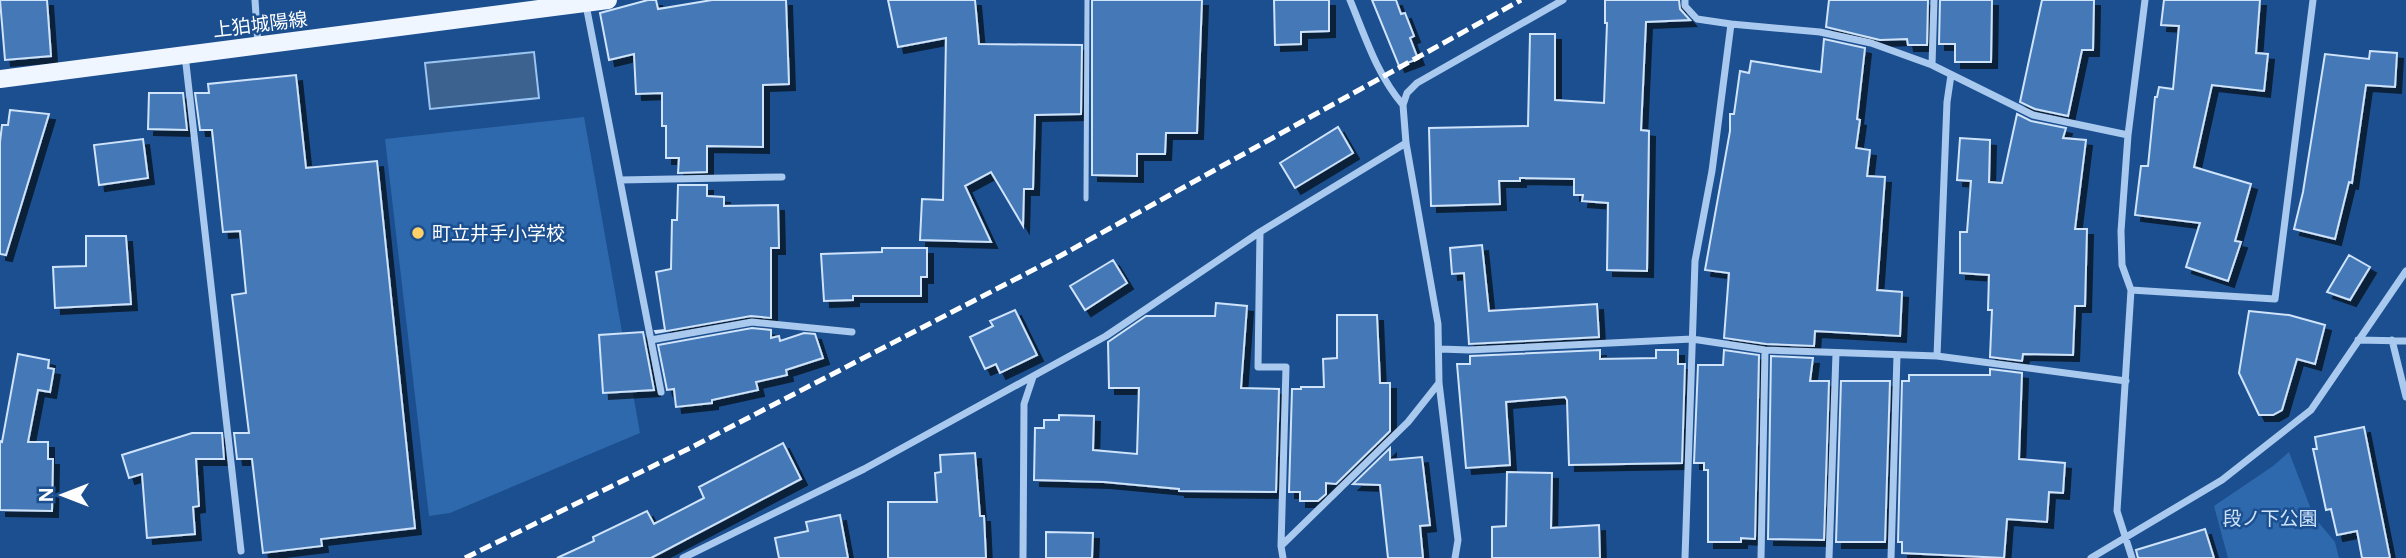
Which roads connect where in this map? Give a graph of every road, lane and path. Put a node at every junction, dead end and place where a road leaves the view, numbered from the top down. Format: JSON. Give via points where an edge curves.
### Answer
{"nodes":[{"id":1,"x":255,"y":0,"type":"edge"},
{"id":2,"x":608,"y":0,"type":"edge"},
{"id":3,"x":1087,"y":0,"type":"edge"},
{"id":4,"x":1350,"y":0,"type":"edge"},
{"id":5,"x":1563,"y":0,"type":"edge"},
{"id":6,"x":1685,"y":0,"type":"edge"},
{"id":7,"x":1934,"y":0,"type":"edge"},
{"id":8,"x":2146,"y":0,"type":"edge"},
{"id":9,"x":2313,"y":0,"type":"edge"},
{"id":10,"x":585,"y":4,"type":"junction"},
{"id":11,"x":534,"y":5,"type":"edge"},
{"id":12,"x":1731,"y":24,"type":"junction"},
{"id":13,"x":258,"y":46,"type":"junction"},
{"id":14,"x":185,"y":55,"type":"junction"},
{"id":15,"x":1932,"y":65,"type":"junction"},
{"id":16,"x":1951,"y":75,"type":"junction"},
{"id":17,"x":0,"y":79,"type":"edge"},
{"id":18,"x":1403,"y":105,"type":"junction"},
{"id":19,"x":2128,"y":135,"type":"junction"},
{"id":20,"x":1406,"y":143,"type":"junction"},
{"id":21,"x":782,"y":177,"type":"dead end"},
{"id":22,"x":620,"y":180,"type":"junction"},
{"id":23,"x":1086,"y":199,"type":"dead end"},
{"id":24,"x":1259,"y":232,"type":"junction"},
{"id":25,"x":2406,"y":271,"type":"edge"},
{"id":26,"x":2131,"y":290,"type":"junction"},
{"id":27,"x":852,"y":332,"type":"dead end"},
{"id":28,"x":1692,"y":339,"type":"junction"},
{"id":29,"x":651,"y":340,"type":"junction"},
{"id":30,"x":2358,"y":340,"type":"junction"},
{"id":31,"x":2392,"y":340,"type":"junction"},
{"id":32,"x":2406,"y":341,"type":"edge"},
{"id":33,"x":1440,"y":349,"type":"junction"},
{"id":34,"x":1765,"y":349,"type":"junction"},
{"id":35,"x":1836,"y":353,"type":"junction"},
{"id":36,"x":1897,"y":355,"type":"junction"},
{"id":37,"x":1937,"y":355,"type":"junction"},
{"id":38,"x":1033,"y":377,"type":"junction"},
{"id":39,"x":2126,"y":381,"type":"junction"},
{"id":40,"x":1439,"y":383,"type":"junction"},
{"id":41,"x":662,"y":392,"type":"dead end"},
{"id":42,"x":2406,"y":397,"type":"edge"},
{"id":43,"x":2125,"y":538,"type":"junction"},
{"id":44,"x":1281,"y":546,"type":"junction"},
{"id":45,"x":241,"y":551,"type":"dead end"},
{"id":46,"x":683,"y":558,"type":"edge"},
{"id":47,"x":1023,"y":558,"type":"edge"},
{"id":48,"x":1283,"y":558,"type":"edge"},
{"id":49,"x":1455,"y":558,"type":"edge"},
{"id":50,"x":1685,"y":558,"type":"edge"},
{"id":51,"x":1761,"y":558,"type":"edge"},
{"id":52,"x":1829,"y":558,"type":"edge"},
{"id":53,"x":1891,"y":558,"type":"edge"},
{"id":54,"x":2091,"y":558,"type":"edge"},
{"id":55,"x":2132,"y":558,"type":"edge"}],
"edges":[{"from":1,"to":13,"type":"street"},
{"from":2,"to":10,"type":"main road","name":"上狛城陽線"},
{"from":3,"to":23,"type":"lane"},
{"from":4,"to":18,"type":"street","via":[[1382,76]]},
{"from":5,"to":18,"type":"street","via":[[1417,83]]},
{"from":6,"to":12,"type":"street","via":[[1697,19]]},
{"from":7,"to":15,"type":"street"},
{"from":8,"to":19,"type":"street"},
{"from":9,"to":26,"type":"street","via":[[2275,299]]},
{"from":10,"to":11,"type":"main road","name":"上狛城陽線"},
{"from":10,"to":22,"type":"street"},
{"from":11,"to":13,"type":"main road","name":"上狛城陽線"},
{"from":12,"to":15,"type":"street","via":[[1833,35]]},
{"from":12,"to":28,"type":"street","via":[[1695,261]]},
{"from":13,"to":14,"type":"main road","name":"上狛城陽線"},
{"from":14,"to":17,"type":"main road","name":"上狛城陽線"},
{"from":14,"to":45,"type":"street"},
{"from":15,"to":16,"type":"street"},
{"from":16,"to":19,"type":"street","via":[[2032,115]]},
{"from":16,"to":37,"type":"street"},
{"from":18,"to":20,"type":"street"},
{"from":19,"to":26,"type":"street","via":[[2121,231],[2122,265]]},
{"from":20,"to":24,"type":"street"},
{"from":20,"to":33,"type":"street"},
{"from":21,"to":22,"type":"street"},
{"from":22,"to":29,"type":"street"},
{"from":24,"to":38,"type":"street","via":[[1105,336]]},
{"from":24,"to":44,"type":"street","via":[[1258,367],[1286,367]]},
{"from":25,"to":30,"type":"street"},
{"from":26,"to":39,"type":"street"},
{"from":27,"to":29,"type":"street","via":[[752,321]]},
{"from":28,"to":33,"type":"street"},
{"from":28,"to":34,"type":"street"},
{"from":28,"to":50,"type":"street"},
{"from":29,"to":41,"type":"street"},
{"from":30,"to":31,"type":"street"},
{"from":30,"to":43,"type":"street","via":[[2311,410],[2222,480]]},
{"from":31,"to":32,"type":"street"},
{"from":31,"to":42,"type":"street"},
{"from":33,"to":40,"type":"street"},
{"from":34,"to":35,"type":"street"},
{"from":34,"to":51,"type":"street"},
{"from":35,"to":36,"type":"street"},
{"from":35,"to":52,"type":"street"},
{"from":36,"to":37,"type":"street"},
{"from":36,"to":53,"type":"street"},
{"from":37,"to":39,"type":"street"},
{"from":38,"to":46,"type":"street","via":[[864,469]]},
{"from":38,"to":47,"type":"street","via":[[1024,404]]},
{"from":39,"to":43,"type":"street","via":[[2117,511]]},
{"from":40,"to":44,"type":"street","via":[[1408,422]]},
{"from":40,"to":49,"type":"street","via":[[1458,540]]},
{"from":43,"to":54,"type":"street"},
{"from":43,"to":55,"type":"street"},
{"from":44,"to":48,"type":"street"}]}
